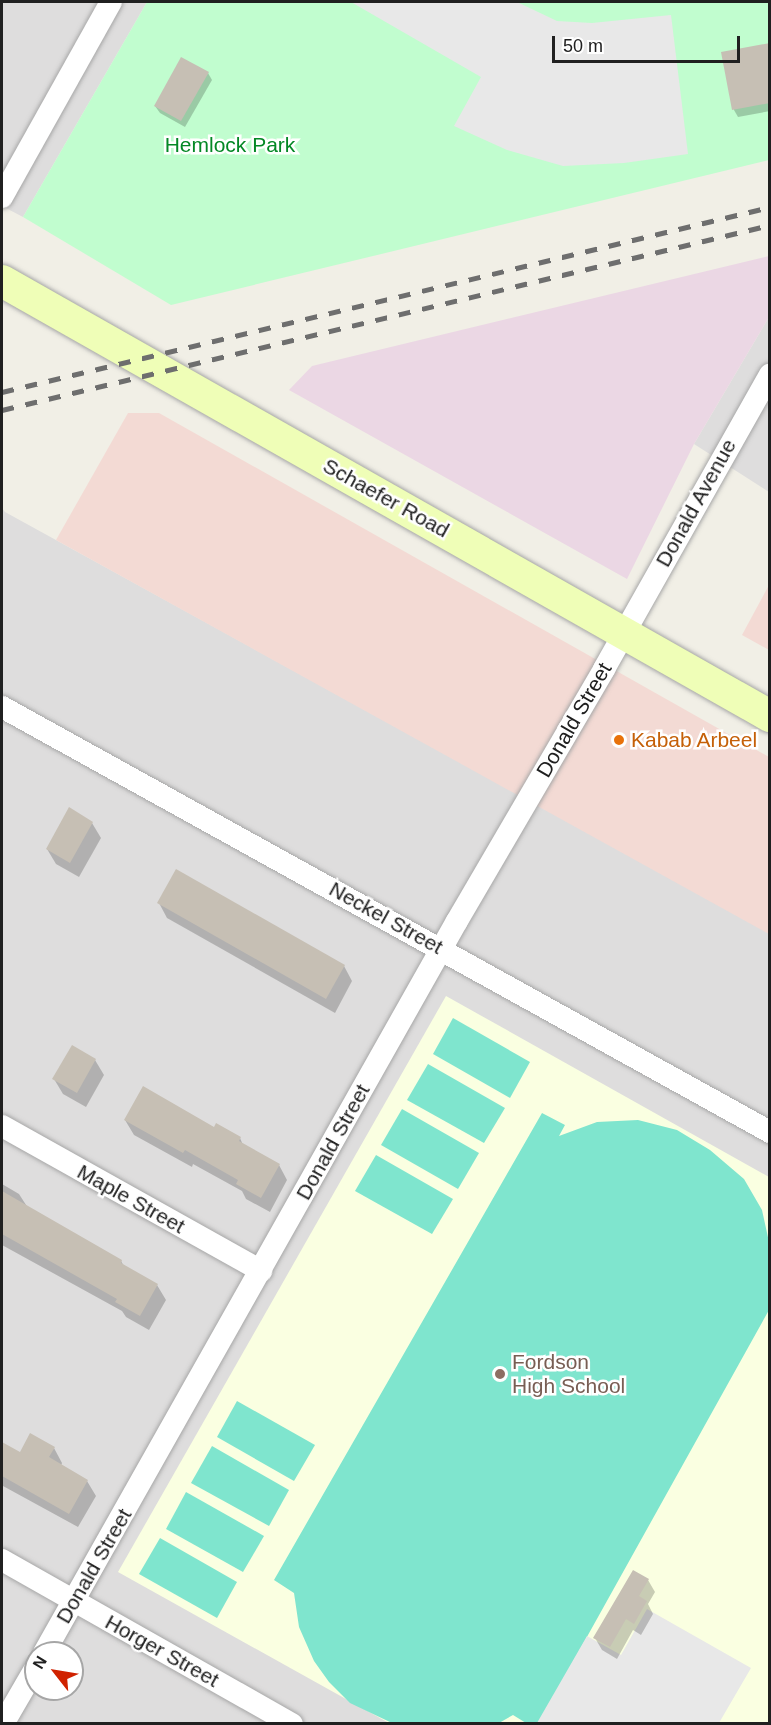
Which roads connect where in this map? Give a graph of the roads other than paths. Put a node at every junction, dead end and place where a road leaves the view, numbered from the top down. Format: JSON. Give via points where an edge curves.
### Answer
{"nodes":[{"id":1,"x":111,"y":2,"type":"edge"},
{"id":2,"x":2,"y":196,"type":"edge"},
{"id":3,"x":2,"y":281,"type":"edge"},
{"id":4,"x":770,"y":374,"type":"edge"},
{"id":5,"x":624,"y":633,"type":"junction"},
{"id":6,"x":2,"y":707,"type":"edge"},
{"id":7,"x":770,"y":716,"type":"edge"},
{"id":8,"x":442,"y":948,"type":"junction"},
{"id":9,"x":2,"y":1126,"type":"edge"},
{"id":10,"x":770,"y":1132,"type":"edge"},
{"id":11,"x":261,"y":1271,"type":"junction"},
{"id":12,"x":2,"y":1560,"type":"edge"},
{"id":13,"x":74,"y":1601,"type":"junction"},
{"id":14,"x":51,"y":1641,"type":"edge"},
{"id":15,"x":24,"y":1688,"type":"edge"},
{"id":16,"x":3,"y":1724,"type":"edge"},
{"id":17,"x":292,"y":1724,"type":"edge"}],
"edges":[{"from":1,"to":2,"type":"street"},
{"from":3,"to":5,"type":"main road","name":"Schaefer Road"},
{"from":4,"to":5,"type":"street","name":"Donald Avenue"},
{"from":5,"to":7,"type":"main road","name":"Schaefer Road"},
{"from":5,"to":8,"type":"street","name":"Donald Street"},
{"from":6,"to":8,"type":"street","name":"Neckel Street"},
{"from":8,"to":10,"type":"street","name":"Neckel Street"},
{"from":8,"to":11,"type":"street","name":"Donald Street"},
{"from":9,"to":11,"type":"street","name":"Maple Street"},
{"from":11,"to":13,"type":"street","name":"Donald Street"},
{"from":12,"to":13,"type":"street","name":"Horger Street"},
{"from":13,"to":14,"type":"street","name":"Donald Street"},
{"from":13,"to":17,"type":"street","name":"Horger Street"},
{"from":15,"to":16,"type":"street"}]}
